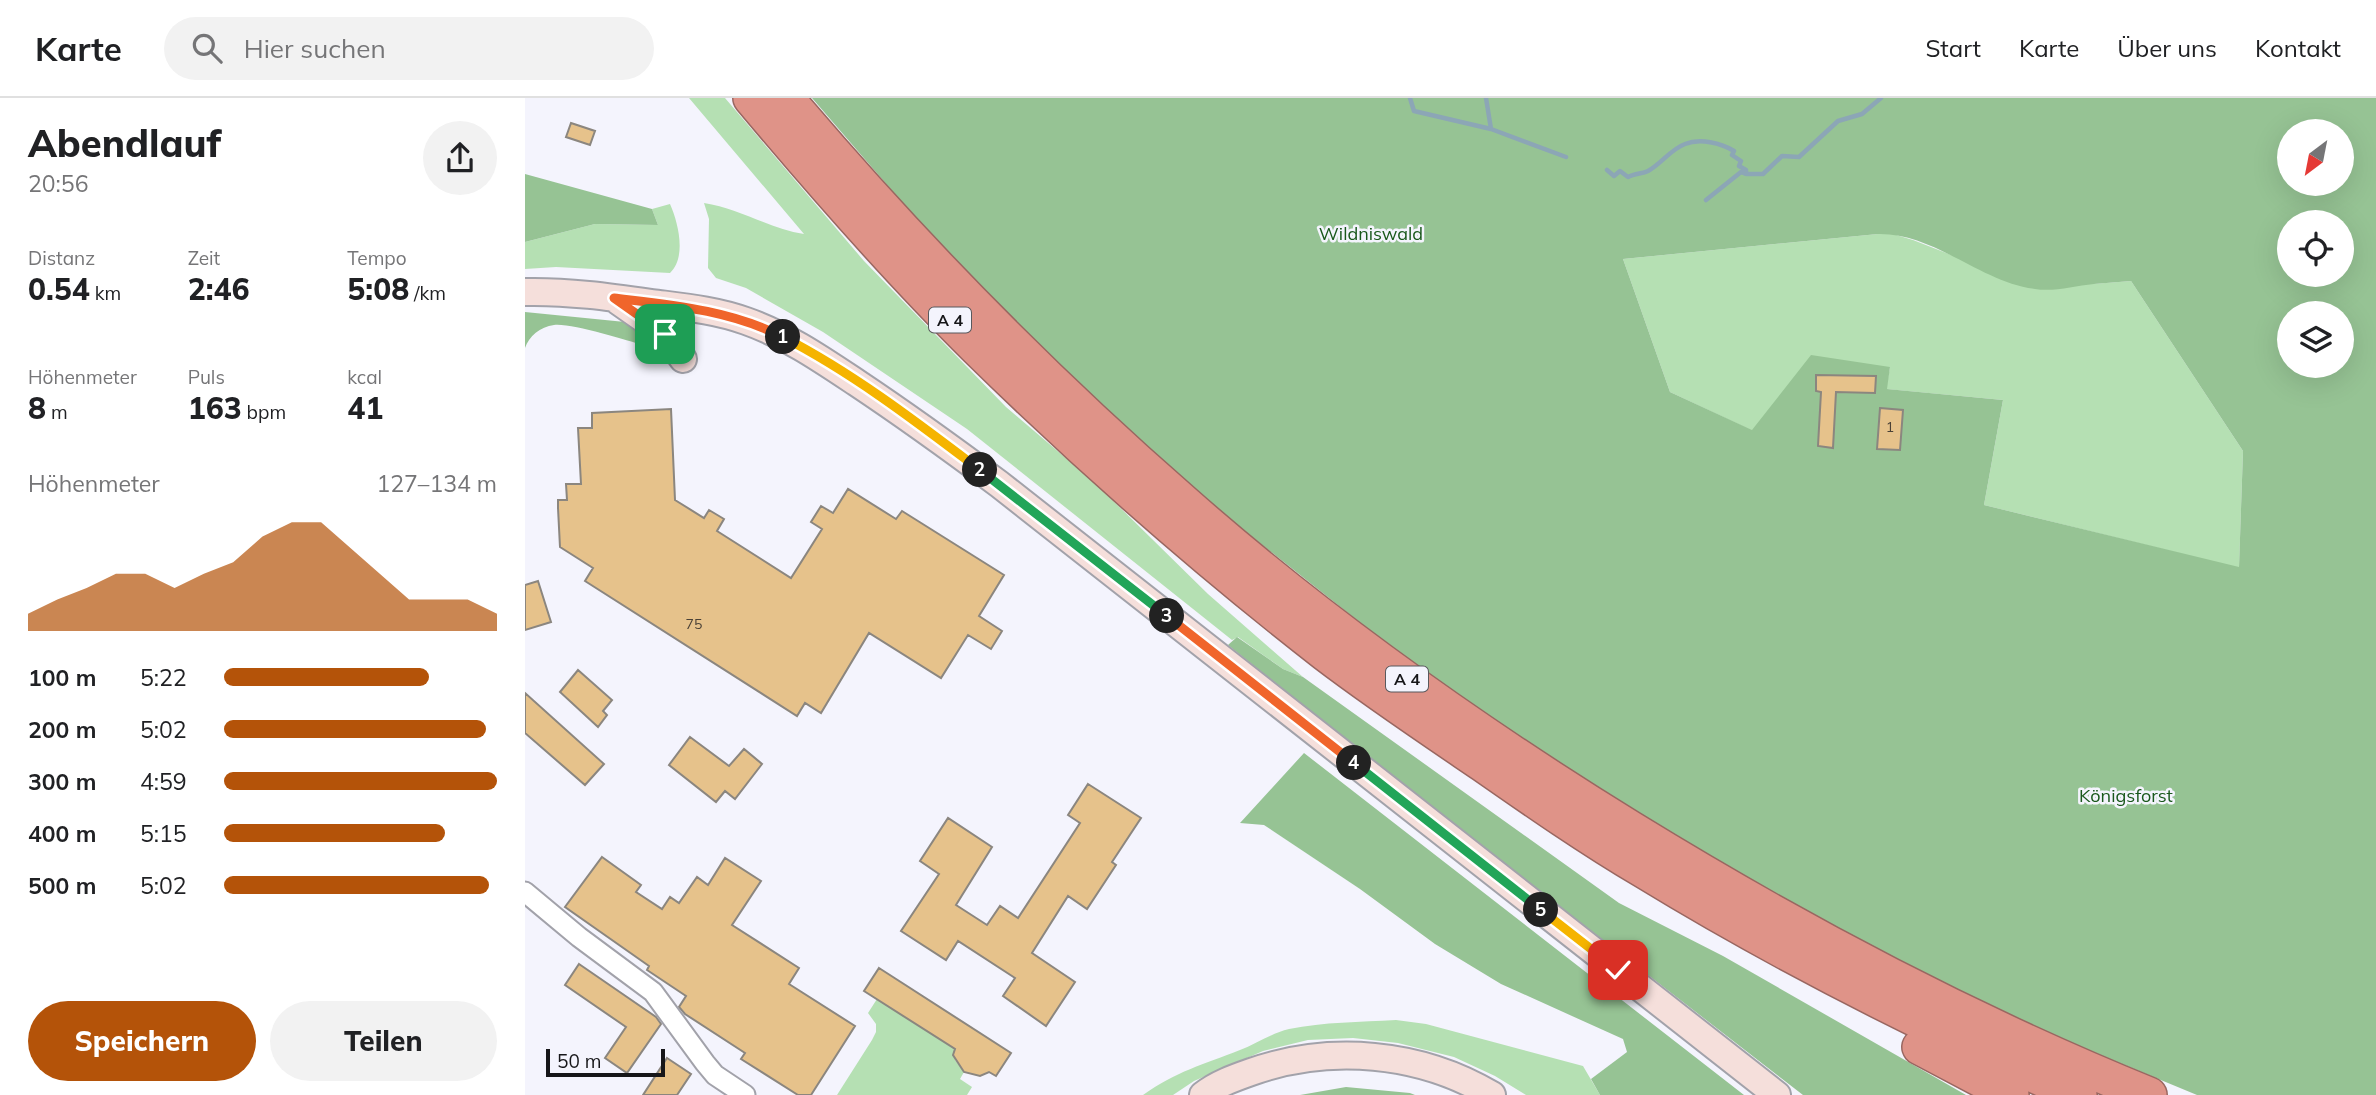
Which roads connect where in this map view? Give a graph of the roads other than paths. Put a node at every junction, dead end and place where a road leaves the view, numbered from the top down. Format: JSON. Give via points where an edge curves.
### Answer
{"nodes":[{"id":1,"x":751,"y":98,"type":"edge"},
{"id":2,"x":786,"y":98,"type":"edge"},
{"id":3,"x":525,"y":292,"type":"edge"},
{"id":4,"x":614,"y":298,"type":"junction"},
{"id":5,"x":683,"y":359,"type":"dead end"},
{"id":6,"x":1578,"y":830,"type":"junction"},
{"id":7,"x":525,"y":892,"type":"edge"},
{"id":8,"x":745,"y":1095,"type":"edge"},
{"id":9,"x":1203,"y":1095,"type":"edge"},
{"id":10,"x":1492,"y":1095,"type":"edge"},
{"id":11,"x":1777,"y":1095,"type":"edge"},
{"id":12,"x":2011,"y":1095,"type":"edge"},
{"id":13,"x":2079,"y":1095,"type":"edge"},
{"id":14,"x":2149,"y":1095,"type":"edge"}],
"edges":[{"from":1,"to":6,"type":"highway","number":"A 4","via":[[889,257],[974,346],[1141,501],[1327,654]]},
{"from":2,"to":14,"type":"highway","number":"A 4","via":[[903,232],[1046,377],[1184,503],[1384,664],[1532,765],[1726,887],[1921,993]]},
{"from":3,"to":4,"type":"main road"},
{"from":4,"to":5,"type":"main road","via":[[665,334]]},
{"from":4,"to":11,"type":"main road","via":[[743,319],[791,342],[904,414]]},
{"from":6,"to":12,"type":"highway","via":[[1684,910]]},
{"from":6,"to":13,"type":"highway","number":"A 4","via":[[1807,964]]},
{"from":7,"to":8,"type":"street","via":[[653,992],[715,1075]]},
{"from":9,"to":10,"type":"main road","via":[[1231,1079],[1279,1062],[1341,1056],[1426,1066]]}]}
